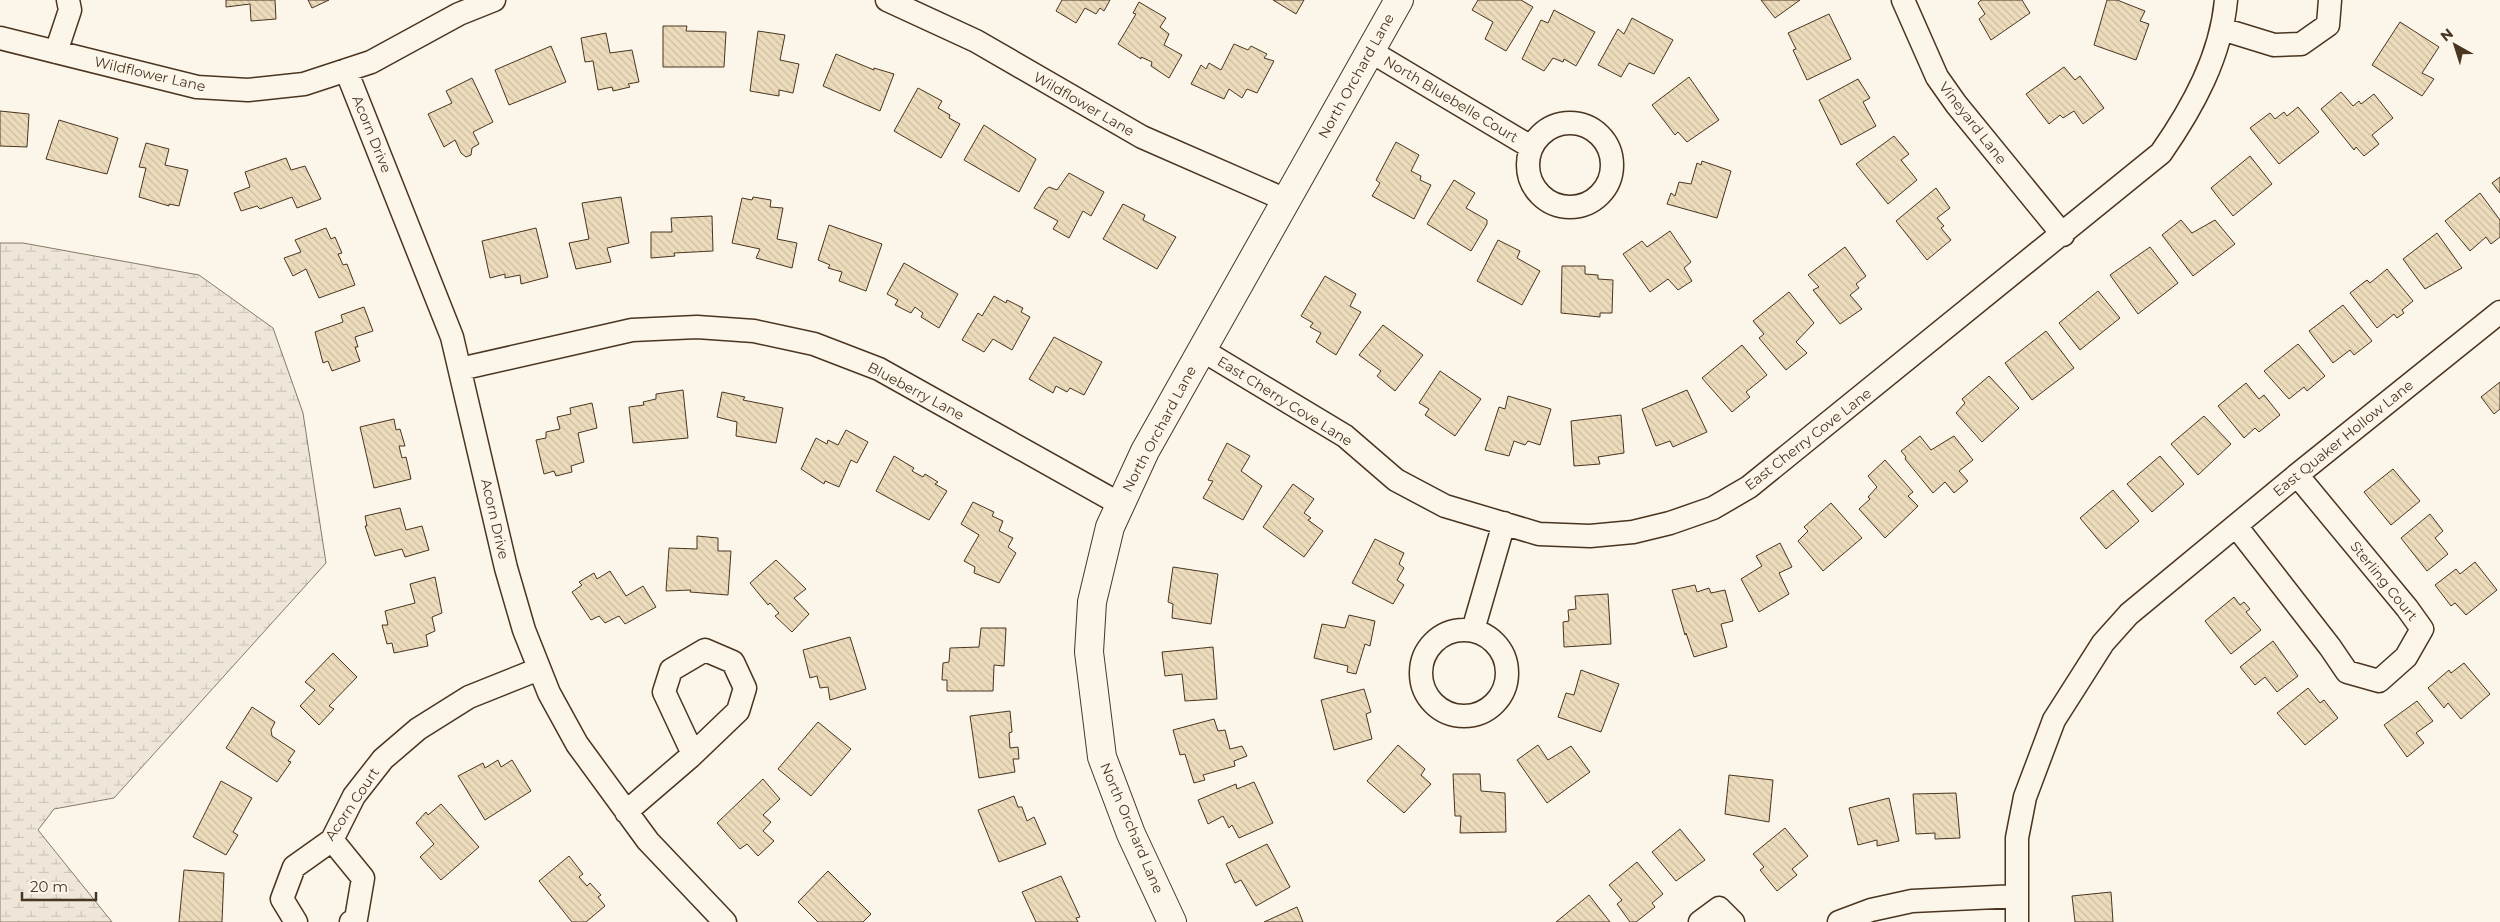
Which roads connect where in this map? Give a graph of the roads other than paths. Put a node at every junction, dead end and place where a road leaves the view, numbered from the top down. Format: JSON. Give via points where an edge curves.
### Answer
{"nodes":[{"id":1,"x":68,"y":0,"type":"edge"},
{"id":2,"x":494,"y":0,"type":"edge"},
{"id":3,"x":886,"y":0,"type":"edge"},
{"id":4,"x":1398,"y":0,"type":"edge"},
{"id":5,"x":1902,"y":0,"type":"edge"},
{"id":6,"x":2226,"y":0,"type":"edge"},
{"id":7,"x":2330,"y":0,"type":"edge"},
{"id":8,"x":2222,"y":29,"type":"junction"},
{"id":9,"x":0,"y":37,"type":"edge"},
{"id":10,"x":1370,"y":51,"type":"junction"},
{"id":11,"x":56,"y":52,"type":"junction"},
{"id":12,"x":346,"y":70,"type":"junction"},
{"id":13,"x":1532,"y":147,"type":"dead end"},
{"id":14,"x":1286,"y":200,"type":"junction"},
{"id":15,"x":2063,"y":235,"type":"junction"},
{"id":16,"x":2500,"y":312,"type":"edge"},
{"id":17,"x":1202,"y":350,"type":"junction"},
{"id":18,"x":460,"y":369,"type":"junction"},
{"id":19,"x":2297,"y":474,"type":"junction"},
{"id":20,"x":1120,"y":504,"type":"junction"},
{"id":21,"x":1504,"y":523,"type":"junction"},
{"id":22,"x":2236,"y":526,"type":"junction"},
{"id":23,"x":1473,"y":630,"type":"dead end"},
{"id":24,"x":539,"y":669,"type":"junction"},
{"id":25,"x":693,"y":754,"type":"dead end"},
{"id":26,"x":626,"y":812,"type":"junction"},
{"id":27,"x":332,"y":840,"type":"junction"},
{"id":28,"x":2017,"y":896,"type":"junction"},
{"id":29,"x":296,"y":922,"type":"edge"},
{"id":30,"x":351,"y":922,"type":"edge"},
{"id":31,"x":725,"y":922,"type":"edge"},
{"id":32,"x":1172,"y":922,"type":"edge"},
{"id":33,"x":1700,"y":922,"type":"edge"},
{"id":34,"x":1733,"y":922,"type":"edge"},
{"id":35,"x":1839,"y":922,"type":"edge"},
{"id":36,"x":2017,"y":922,"type":"edge"}],
"edges":[{"from":1,"to":11,"type":"street","via":[[70,10]]},
{"from":2,"to":12,"type":"street","name":"Wildflower Lane","via":[[459,14],[371,62]]},
{"from":3,"to":14,"type":"street","name":"Wildflower Lane","via":[[976,41],[1142,138]]},
{"from":4,"to":10,"type":"street","name":"North Orchard Lane"},
{"from":5,"to":15,"type":"street","name":"Vineyard Lane","via":[[1937,76],[1956,104]]},
{"from":6,"to":8,"type":"street","name":"East Cherry Cove Lane"},
{"from":7,"to":8,"type":"street","via":[[2328,24],[2302,44],[2274,45]]},
{"from":8,"to":15,"type":"street","name":"East Cherry Cove Lane","via":[[2208,72],[2183,121],[2161,153]]},
{"from":9,"to":11,"type":"street","name":"Wildflower Lane"},
{"from":10,"to":13,"type":"street","name":"North Bluebelle Court"},
{"from":10,"to":14,"type":"street","name":"North Orchard Lane"},
{"from":11,"to":12,"type":"street","name":"Wildflower Lane","via":[[197,87],[248,90],[304,84]]},
{"from":12,"to":18,"type":"street","name":"Acorn Drive","via":[[452,337]]},
{"from":14,"to":17,"type":"street","name":"North Orchard Lane"},
{"from":15,"to":21,"type":"street","name":"East Cherry Cove Lane","via":[[1750,487],[1713,508],[1651,528],[1590,536],[1539,534]]},
{"from":16,"to":19,"type":"street","name":"East Quaker Hollow Lane"},
{"from":17,"to":20,"type":"street","name":"North Orchard Lane","via":[[1145,451]]},
{"from":17,"to":21,"type":"street","name":"East Cherry Cove Lane","via":[[1345,436],[1396,480],[1446,506]]},
{"from":18,"to":20,"type":"street","name":"Blueberry Lane","via":[[632,330],[697,327],[754,331],[814,344],[879,370]]},
{"from":18,"to":24,"type":"street","name":"Acorn Drive","via":[[506,568]]},
{"from":19,"to":22,"type":"street","name":"East Quaker Hollow Lane"},
{"from":19,"to":22,"type":"street","name":"Sterling Court","via":[[2422,629],[2406,657],[2379,681],[2347,672]]},
{"from":20,"to":32,"type":"street","name":"North Orchard Lane","via":[[1110,527],[1092,602],[1090,662],[1102,757],[1131,834]]},
{"from":21,"to":23,"type":"street"},
{"from":22,"to":28,"type":"street","name":"East Quaker Hollow Lane","via":[[2129,614],[2103,643],[2054,720],[2024,797],[2017,838]]},
{"from":24,"to":26,"type":"street","name":"Acorn Drive","via":[[577,744]]},
{"from":24,"to":27,"type":"street","name":"Acorn Court","via":[[469,697],[418,729],[383,759],[354,796]]},
{"from":25,"to":26,"type":"street"},
{"from":26,"to":31,"type":"street","name":"Acorn Drive","via":[[648,842]]},
{"from":27,"to":29,"type":"street","name":"Acorn Court","via":[[294,867],[282,899]]},
{"from":27,"to":30,"type":"street","via":[[362,878],[356,919]]},
{"from":28,"to":35,"type":"street","via":[[1912,901],[1871,910]]},
{"from":28,"to":36,"type":"street","name":"East Quaker Hollow Lane"},
{"from":33,"to":34,"type":"street","via":[[1719,908]]}]}
